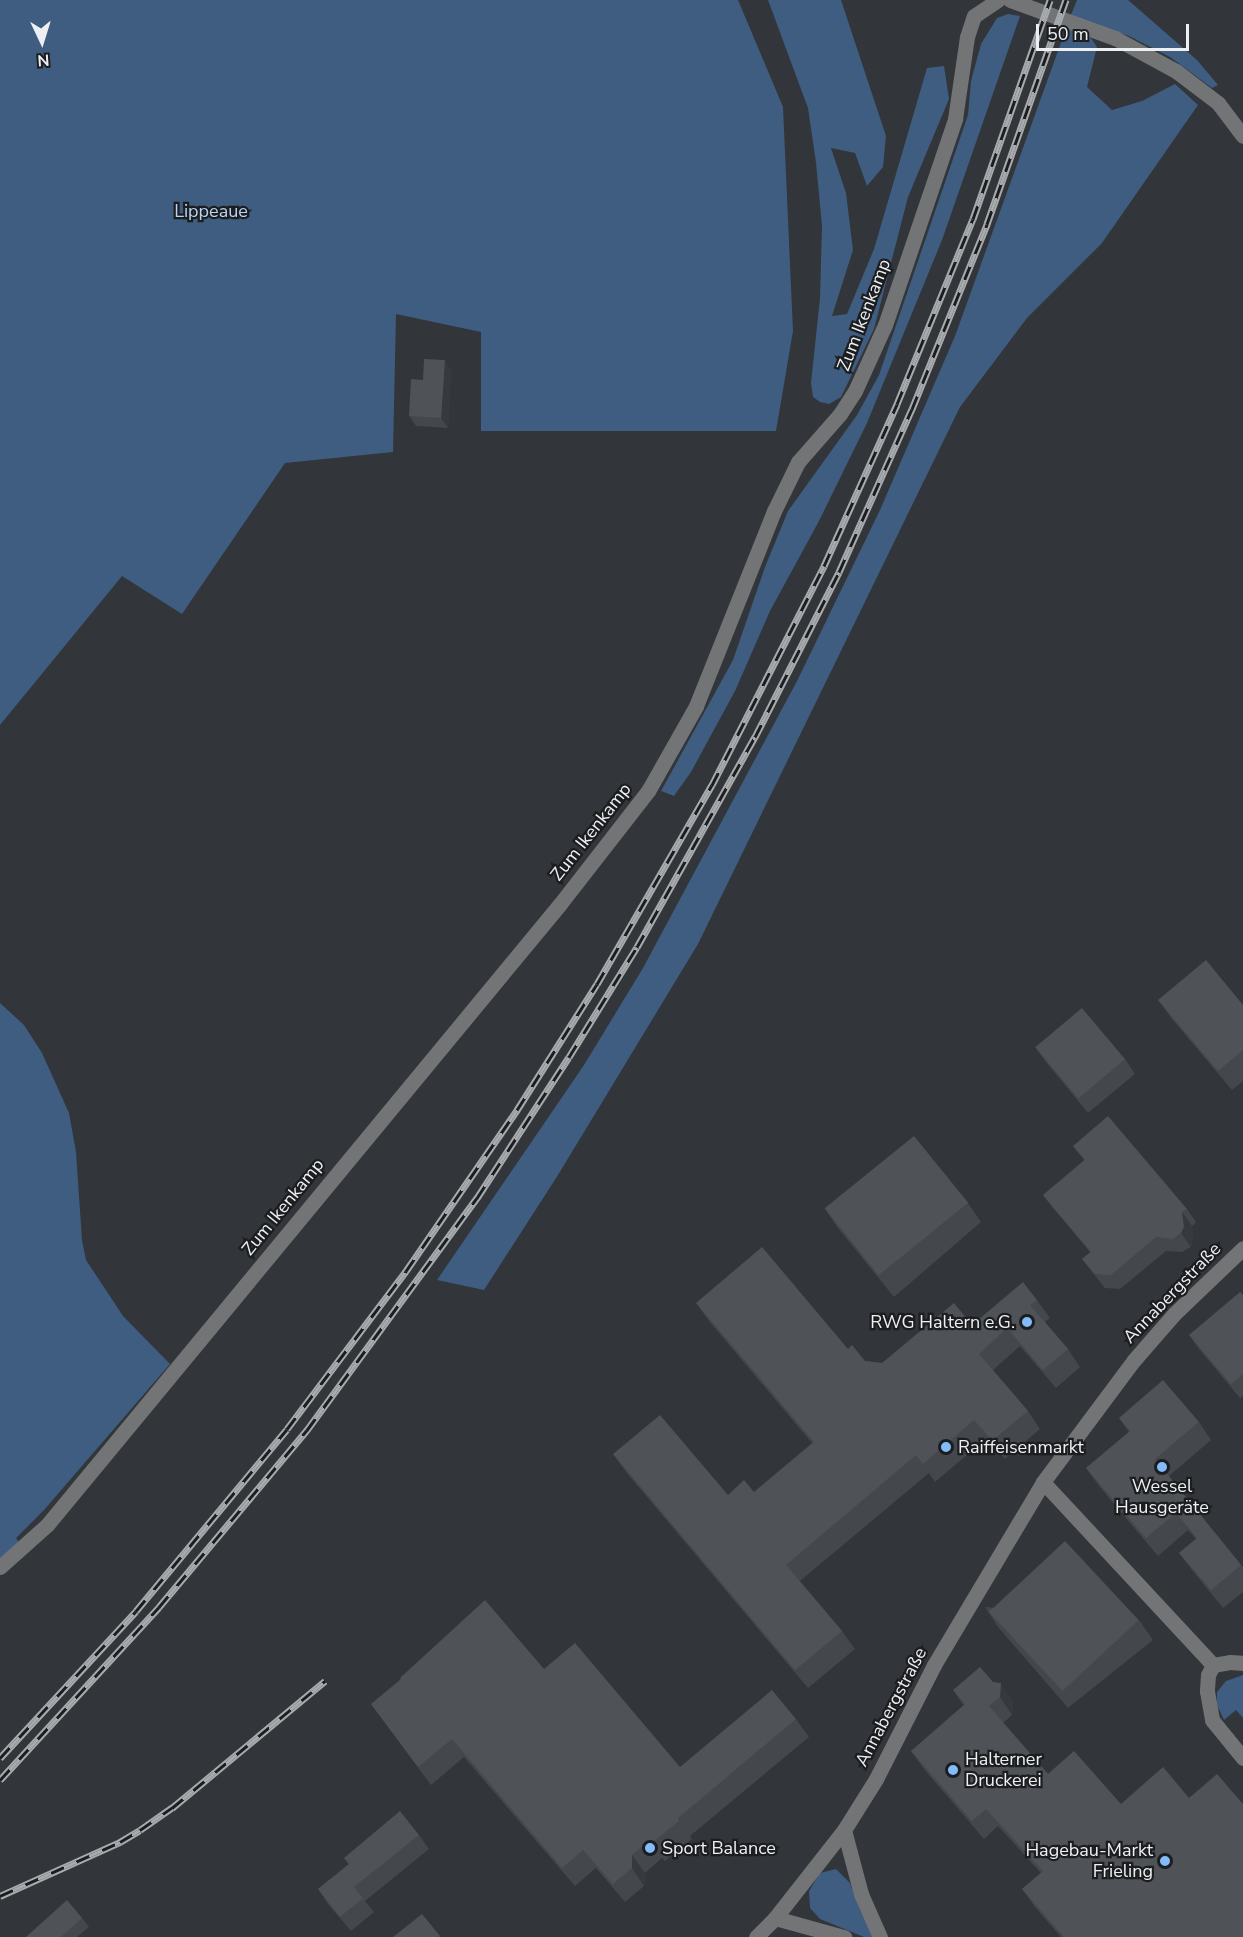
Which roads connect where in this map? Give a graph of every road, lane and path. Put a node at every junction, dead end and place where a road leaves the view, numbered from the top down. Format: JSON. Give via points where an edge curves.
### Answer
{"nodes":[{"id":1,"x":998,"y":0,"type":"edge"},
{"id":2,"x":1016,"y":2,"type":"edge"},
{"id":3,"x":1243,"y":136,"type":"edge"},
{"id":4,"x":1243,"y":1248,"type":"edge"},
{"id":5,"x":1043,"y":1482,"type":"junction"},
{"id":6,"x":0,"y":1567,"type":"edge"},
{"id":7,"x":1243,"y":1664,"type":"edge"},
{"id":8,"x":1213,"y":1665,"type":"junction"},
{"id":9,"x":1243,"y":1758,"type":"edge"},
{"id":10,"x":844,"y":1830,"type":"junction"},
{"id":11,"x":775,"y":1917,"type":"junction"},
{"id":12,"x":756,"y":1937,"type":"edge"},
{"id":13,"x":844,"y":1937,"type":"edge"},
{"id":14,"x":880,"y":1937,"type":"edge"}],
"edges":[{"from":1,"to":6,"type":"street","name":"Zum Ikenkamp","via":[[974,16],[967,37],[955,119],[885,325],[855,391],[798,462],[774,511],[696,706],[648,791],[560,904],[46,1525]]},
{"from":2,"to":3,"type":"street","via":[[1115,38],[1176,71],[1218,103]]},
{"from":4,"to":5,"type":"street","name":"Annabergstraße","via":[[1174,1314],[1134,1360]]},
{"from":5,"to":8,"type":"street"},
{"from":5,"to":10,"type":"street","name":"Annabergstraße","via":[[934,1665],[876,1779]]},
{"from":7,"to":8,"type":"street"},
{"from":8,"to":9,"type":"street","via":[[1207,1691],[1212,1720]]},
{"from":10,"to":11,"type":"street","name":"Annabergstraße"},
{"from":10,"to":14,"type":"street","via":[[865,1905]]},
{"from":11,"to":12,"type":"street","name":"Annabergstraße"},
{"from":11,"to":13,"type":"street"}]}
